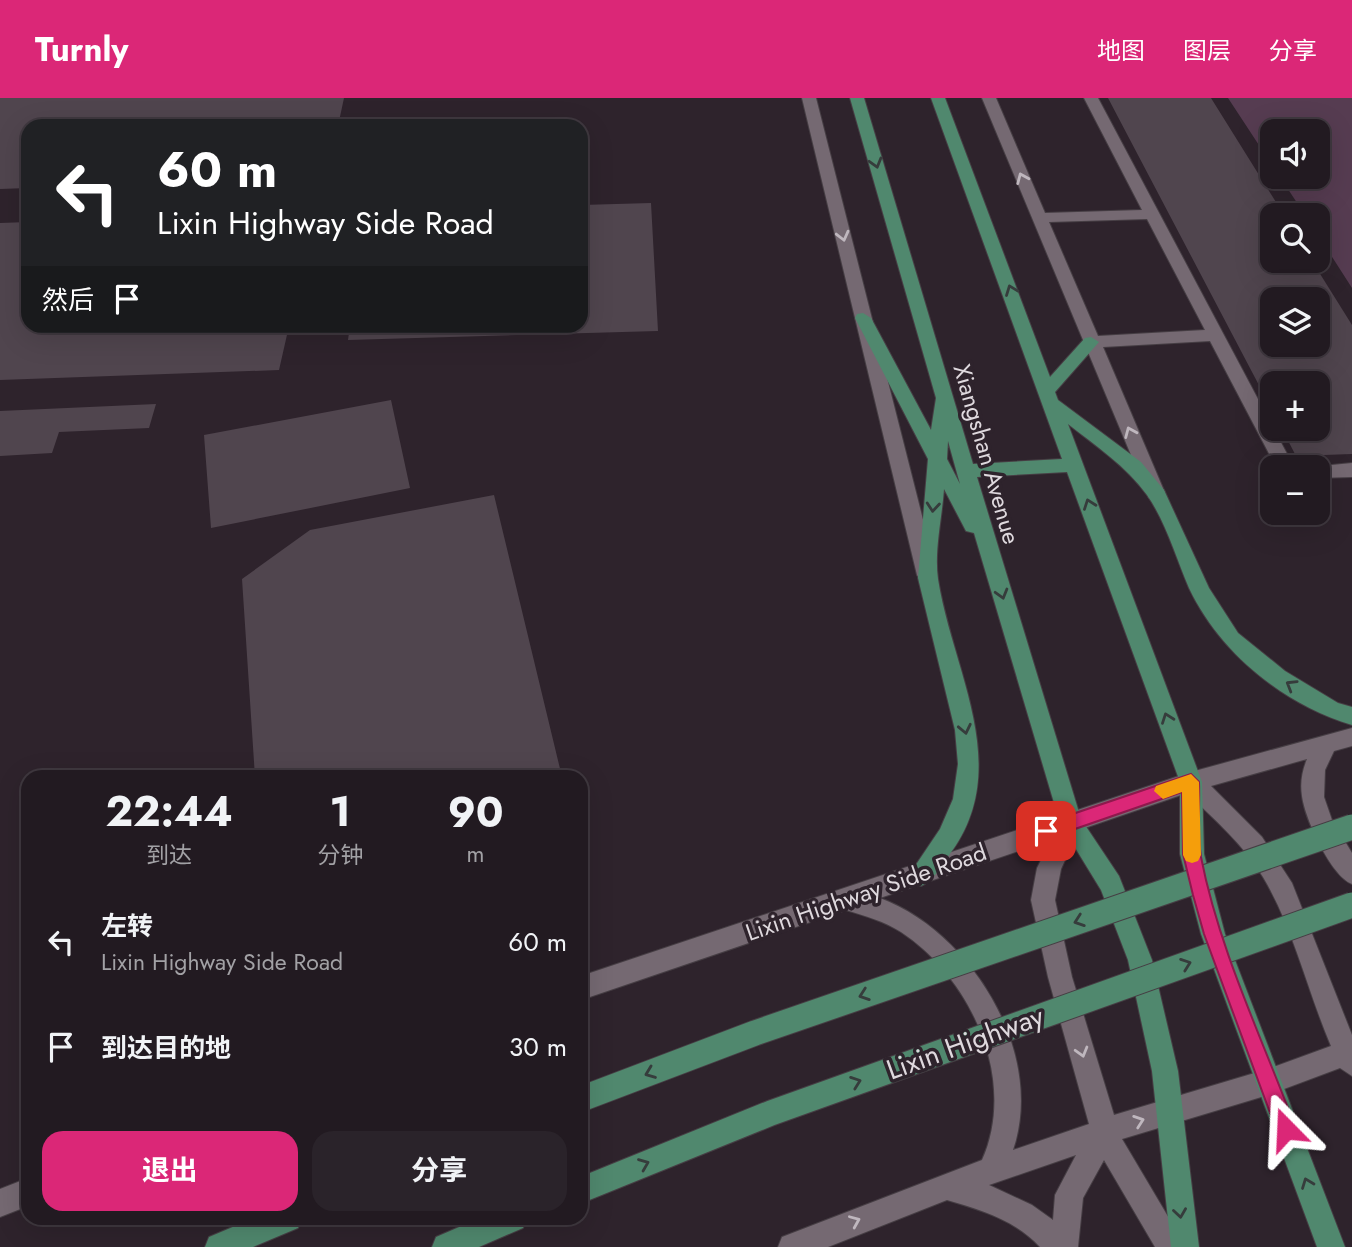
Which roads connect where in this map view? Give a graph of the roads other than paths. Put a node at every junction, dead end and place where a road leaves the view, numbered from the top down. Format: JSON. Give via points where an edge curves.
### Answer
{"nodes":[{"id":1,"x":809,"y":98,"type":"edge"},
{"id":2,"x":857,"y":98,"type":"edge"},
{"id":3,"x":938,"y":98,"type":"edge"},
{"id":4,"x":989,"y":98,"type":"edge"},
{"id":5,"x":1091,"y":98,"type":"edge"},
{"id":6,"x":1152,"y":214,"type":"junction"},
{"id":7,"x":1039,"y":219,"type":"junction"},
{"id":8,"x":863,"y":318,"type":"junction"},
{"id":9,"x":1215,"y":335,"type":"junction"},
{"id":10,"x":1091,"y":342,"type":"junction"},
{"id":11,"x":943,"y":390,"type":"junction"},
{"id":12,"x":1050,"y":397,"type":"junction"},
{"id":13,"x":1279,"y":455,"type":"edge"},
{"id":14,"x":937,"y":458,"type":"junction"},
{"id":15,"x":1075,"y":465,"type":"junction"},
{"id":16,"x":1352,"y":470,"type":"edge"},
{"id":17,"x":967,"y":471,"type":"junction"},
{"id":18,"x":1330,"y":471,"type":"edge"},
{"id":19,"x":1157,"y":495,"type":"junction"},
{"id":20,"x":994,"y":565,"type":"junction"},
{"id":21,"x":928,"y":576,"type":"junction"},
{"id":22,"x":1352,"y":716,"type":"edge"},
{"id":23,"x":1352,"y":737,"type":"edge"},
{"id":24,"x":1326,"y":745,"type":"junction"},
{"id":25,"x":1191,"y":782,"type":"junction"},
{"id":26,"x":1071,"y":823,"type":"junction"},
{"id":27,"x":1352,"y":827,"type":"edge"},
{"id":28,"x":1352,"y":873,"type":"edge"},
{"id":29,"x":921,"y":875,"type":"junction"},
{"id":30,"x":848,"y":899,"type":"junction"},
{"id":31,"x":1352,"y":905,"type":"edge"},
{"id":32,"x":588,"y":986,"type":"edge"},
{"id":33,"x":1350,"y":1056,"type":"edge"},
{"id":34,"x":1268,"y":1082,"type":"junction"},
{"id":35,"x":588,"y":1096,"type":"edge"},
{"id":36,"x":1169,"y":1110,"type":"junction"},
{"id":37,"x":1105,"y":1132,"type":"junction"},
{"id":38,"x":991,"y":1171,"type":"junction"},
{"id":39,"x":947,"y":1186,"type":"junction"},
{"id":40,"x":588,"y":1187,"type":"edge"},
{"id":41,"x":21,"y":1195,"type":"edge"},
{"id":42,"x":0,"y":1203,"type":"edge"},
{"id":43,"x":271,"y":1225,"type":"edge"},
{"id":44,"x":497,"y":1225,"type":"edge"},
{"id":45,"x":219,"y":1247,"type":"edge"},
{"id":46,"x":446,"y":1247,"type":"edge"},
{"id":47,"x":792,"y":1247,"type":"edge"},
{"id":48,"x":1061,"y":1247,"type":"edge"},
{"id":49,"x":1172,"y":1247,"type":"edge"},
{"id":50,"x":1185,"y":1247,"type":"edge"},
{"id":51,"x":1331,"y":1247,"type":"edge"}],
"edges":[{"from":1,"to":8,"type":"street","one_way":true},
{"from":2,"to":11,"type":"main road","name":"Xiangshan Avenue","one_way":true},
{"from":12,"to":3,"type":"main road","one_way":true},
{"from":7,"to":4,"type":"street","one_way":true},
{"from":5,"to":6,"type":"street"},
{"from":6,"to":7,"type":"street"},
{"from":6,"to":9,"type":"street"},
{"from":7,"to":10,"type":"street"},
{"from":8,"to":14,"type":"main road"},
{"from":8,"to":21,"type":"street"},
{"from":9,"to":10,"type":"street"},
{"from":9,"to":13,"type":"street"},
{"from":10,"to":12,"type":"main road"},
{"from":19,"to":10,"type":"street","one_way":true},
{"from":11,"to":14,"type":"main road"},
{"from":11,"to":17,"type":"main road","name":"Xiangshan Avenue"},
{"from":12,"to":15,"type":"main road"},
{"from":12,"to":19,"type":"main road","via":[[1135,467]]},
{"from":14,"to":20,"type":"main road"},
{"from":14,"to":21,"type":"main road","one_way":true},
{"from":15,"to":17,"type":"main road"},
{"from":25,"to":15,"type":"main road","one_way":true},
{"from":16,"to":18,"type":"street"},
{"from":17,"to":20,"type":"main road","name":"Xiangshan Avenue"},
{"from":22,"to":19,"type":"main road","one_way":true,"via":[[1332,710],[1278,677],[1231,639],[1201,591]]},
{"from":20,"to":26,"type":"main road","name":"Xiangshan Avenue","one_way":true},
{"from":21,"to":29,"type":"main road","one_way":true,"via":[[970,763],[968,791],[954,825],[941,852]]},
{"from":23,"to":24,"type":"street","name":"Lixin Highway Side Road"},
{"from":24,"to":25,"type":"street","name":"Lixin Highway Side Road"},
{"from":24,"to":28,"type":"street","via":[[1314,769],[1314,798],[1335,849]]},
{"from":25,"to":26,"type":"street","name":"Lixin Highway Side Road"},
{"from":25,"to":33,"type":"street","via":[[1249,839],[1272,870]]},
{"from":25,"to":34,"type":"main road","via":[[1192,854],[1202,895]]},
{"from":26,"to":29,"type":"street","name":"Lixin Highway Side Road"},
{"from":26,"to":36,"type":"main road","name":"Xiangshan Avenue","via":[[1111,884],[1132,932],[1157,1027]]},
{"from":26,"to":37,"type":"street","one_way":true,"via":[[1049,868],[1044,901],[1060,977]]},
{"from":27,"to":35,"type":"main road","one_way":true,"bridge":true,"via":[[755,1033]]},
{"from":29,"to":30,"type":"street","name":"Lixin Highway Side Road"},
{"from":30,"to":32,"type":"street","name":"Lixin Highway Side Road"},
{"from":30,"to":38,"type":"street","via":[[911,925],[936,944],[971,989],[1006,1070],[1009,1103],[1004,1139]]},
{"from":40,"to":31,"type":"main road","name":"Lixin Highway","one_way":true,"bridge":true,"via":[[771,1113]]},
{"from":33,"to":34,"type":"street"},
{"from":34,"to":36,"type":"street"},
{"from":51,"to":34,"type":"main road","one_way":true},
{"from":37,"to":36,"type":"street","one_way":true},
{"from":36,"to":50,"type":"main road","name":"Xiangshan Avenue","one_way":true},
{"from":37,"to":38,"type":"street"},
{"from":37,"to":48,"type":"street","via":[[1069,1195]]},
{"from":37,"to":49,"type":"street","via":[[1123,1171]]},
{"from":38,"to":39,"type":"street"},
{"from":47,"to":39,"type":"street","one_way":true},
{"from":39,"to":48,"type":"street","via":[[1020,1212],[1045,1228]]},
{"from":41,"to":42,"type":"street"},
{"from":43,"to":45,"type":"main road"},
{"from":44,"to":46,"type":"main road"}]}
